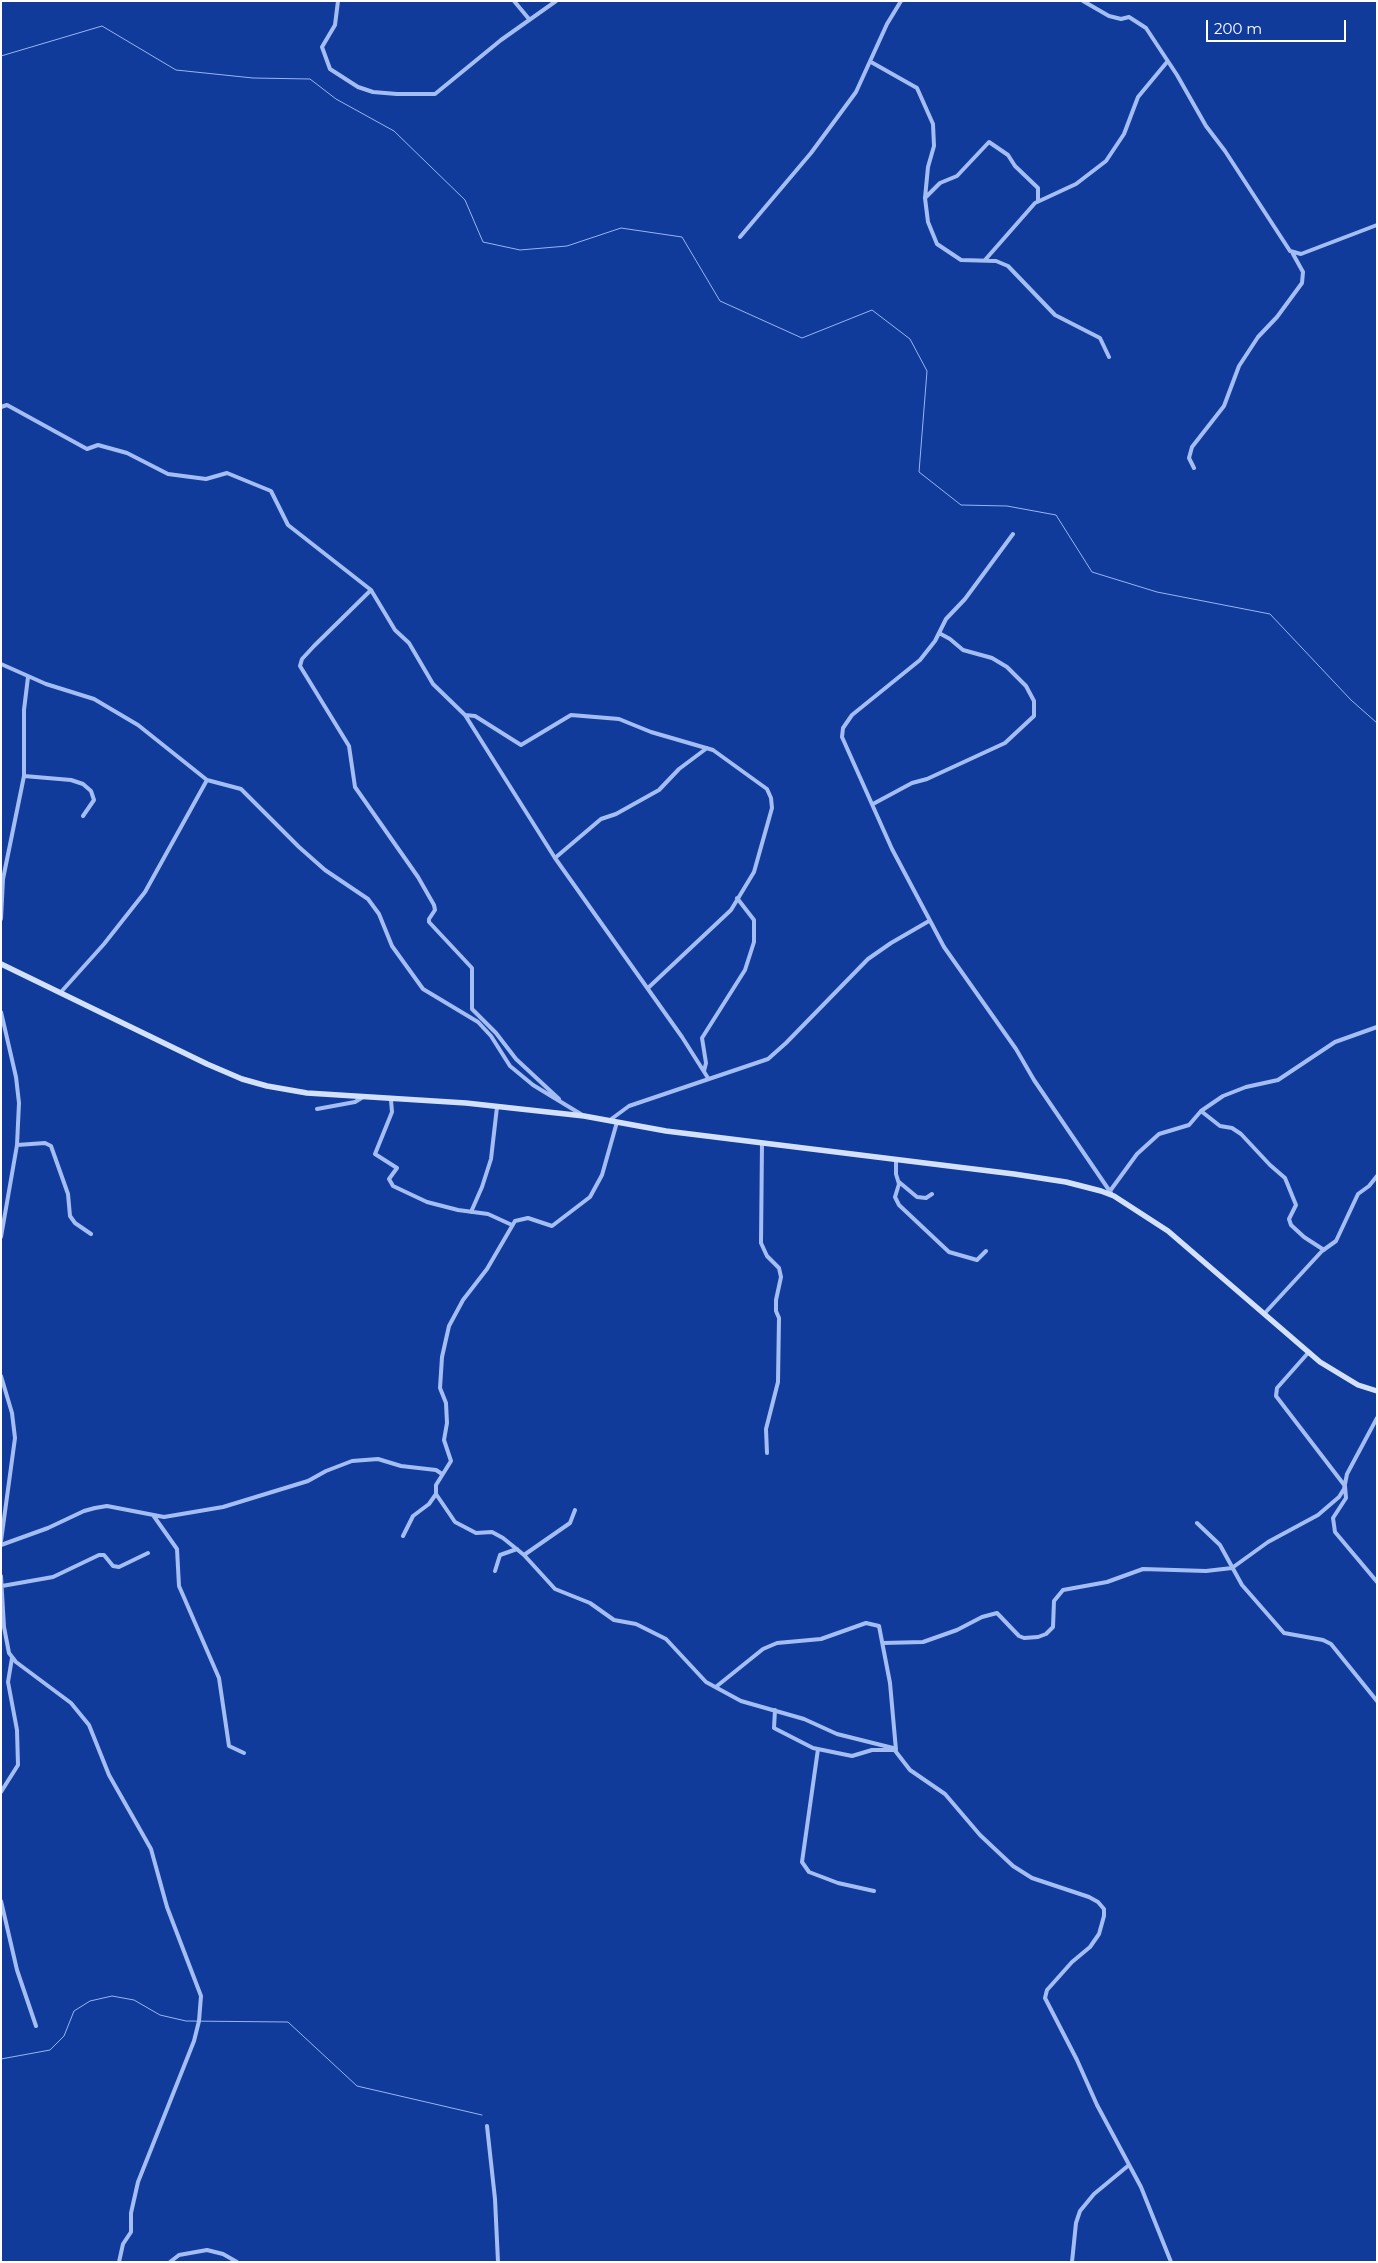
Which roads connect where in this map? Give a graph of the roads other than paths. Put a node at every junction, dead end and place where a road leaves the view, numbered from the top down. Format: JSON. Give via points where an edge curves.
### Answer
{"nodes":[{"id":1,"x":338,"y":1,"type":"edge"},
{"id":2,"x":514,"y":1,"type":"edge"},
{"id":3,"x":556,"y":1,"type":"edge"},
{"id":4,"x":901,"y":1,"type":"edge"},
{"id":5,"x":1083,"y":1,"type":"edge"},
{"id":6,"x":529,"y":19,"type":"junction"},
{"id":7,"x":871,"y":62,"type":"junction"},
{"id":8,"x":1166,"y":62,"type":"junction"},
{"id":9,"x":925,"y":198,"type":"junction"},
{"id":10,"x":1038,"y":201,"type":"junction"},
{"id":11,"x":1377,"y":225,"type":"edge"},
{"id":12,"x":740,"y":238,"type":"dead end"},
{"id":13,"x":1293,"y":254,"type":"junction"},
{"id":14,"x":985,"y":260,"type":"junction"},
{"id":15,"x":1109,"y":357,"type":"dead end"},
{"id":16,"x":1,"y":407,"type":"edge"},
{"id":17,"x":1194,"y":468,"type":"dead end"},
{"id":18,"x":1013,"y":534,"type":"dead end"},
{"id":19,"x":371,"y":590,"type":"junction"},
{"id":20,"x":939,"y":633,"type":"junction"},
{"id":21,"x":1,"y":664,"type":"edge"},
{"id":22,"x":28,"y":677,"type":"junction"},
{"id":23,"x":465,"y":715,"type":"junction"},
{"id":24,"x":707,"y":748,"type":"junction"},
{"id":25,"x":24,"y":776,"type":"junction"},
{"id":26,"x":207,"y":780,"type":"junction"},
{"id":27,"x":873,"y":804,"type":"junction"},
{"id":28,"x":83,"y":816,"type":"dead end"},
{"id":29,"x":555,"y":858,"type":"junction"},
{"id":30,"x":737,"y":898,"type":"junction"},
{"id":31,"x":1,"y":919,"type":"edge"},
{"id":32,"x":929,"y":921,"type":"junction"},
{"id":33,"x":1,"y":964,"type":"edge"},
{"id":34,"x":648,"y":988,"type":"junction"},
{"id":35,"x":61,"y":992,"type":"junction"},
{"id":36,"x":1,"y":1012,"type":"edge"},
{"id":37,"x":1377,"y":1028,"type":"edge"},
{"id":38,"x":704,"y":1071,"type":"junction"},
{"id":39,"x":708,"y":1078,"type":"junction"},
{"id":40,"x":363,"y":1097,"type":"junction"},
{"id":41,"x":391,"y":1100,"type":"junction"},
{"id":42,"x":563,"y":1103,"type":"junction"},
{"id":43,"x":497,"y":1107,"type":"junction"},
{"id":44,"x":317,"y":1109,"type":"dead end"},
{"id":45,"x":1201,"y":1111,"type":"junction"},
{"id":46,"x":584,"y":1116,"type":"junction"},
{"id":47,"x":610,"y":1120,"type":"junction"},
{"id":48,"x":617,"y":1122,"type":"junction"},
{"id":49,"x":762,"y":1143,"type":"junction"},
{"id":50,"x":17,"y":1144,"type":"junction"},
{"id":51,"x":896,"y":1160,"type":"junction"},
{"id":52,"x":1377,"y":1176,"type":"edge"},
{"id":53,"x":899,"y":1182,"type":"junction"},
{"id":54,"x":1111,"y":1193,"type":"junction"},
{"id":55,"x":932,"y":1194,"type":"dead end"},
{"id":56,"x":471,"y":1212,"type":"junction"},
{"id":57,"x":512,"y":1225,"type":"junction"},
{"id":58,"x":91,"y":1234,"type":"dead end"},
{"id":59,"x":1,"y":1237,"type":"edge"},
{"id":60,"x":1324,"y":1250,"type":"junction"},
{"id":61,"x":986,"y":1251,"type":"dead end"},
{"id":62,"x":1264,"y":1314,"type":"junction"},
{"id":63,"x":1308,"y":1353,"type":"junction"},
{"id":64,"x":1,"y":1376,"type":"edge"},
{"id":65,"x":2,"y":1383,"type":"edge"},
{"id":66,"x":1377,"y":1391,"type":"edge"},
{"id":67,"x":1377,"y":1418,"type":"edge"},
{"id":68,"x":767,"y":1453,"type":"dead end"},
{"id":69,"x":442,"y":1474,"type":"junction"},
{"id":70,"x":1,"y":1485,"type":"edge"},
{"id":71,"x":8,"y":1486,"type":"junction"},
{"id":72,"x":1345,"y":1486,"type":"junction"},
{"id":73,"x":436,"y":1494,"type":"junction"},
{"id":74,"x":575,"y":1510,"type":"dead end"},
{"id":75,"x":153,"y":1515,"type":"junction"},
{"id":76,"x":1197,"y":1523,"type":"dead end"},
{"id":77,"x":403,"y":1536,"type":"dead end"},
{"id":78,"x":1,"y":1543,"type":"edge"},
{"id":79,"x":517,"y":1549,"type":"junction"},
{"id":80,"x":148,"y":1553,"type":"dead end"},
{"id":81,"x":524,"y":1555,"type":"junction"},
{"id":82,"x":1232,"y":1568,"type":"junction"},
{"id":83,"x":495,"y":1571,"type":"dead end"},
{"id":84,"x":1,"y":1576,"type":"edge"},
{"id":85,"x":1377,"y":1582,"type":"edge"},
{"id":86,"x":2,"y":1586,"type":"edge"},
{"id":87,"x":2,"y":1597,"type":"edge"},
{"id":88,"x":883,"y":1643,"type":"junction"},
{"id":89,"x":12,"y":1658,"type":"junction"},
{"id":90,"x":717,"y":1686,"type":"junction"},
{"id":91,"x":1377,"y":1701,"type":"edge"},
{"id":92,"x":775,"y":1710,"type":"junction"},
{"id":93,"x":818,"y":1749,"type":"junction"},
{"id":94,"x":896,"y":1750,"type":"junction"},
{"id":95,"x":244,"y":1753,"type":"dead end"},
{"id":96,"x":1,"y":1792,"type":"edge"},
{"id":97,"x":874,"y":1891,"type":"dead end"},
{"id":98,"x":1,"y":1901,"type":"edge"},
{"id":99,"x":36,"y":2026,"type":"dead end"},
{"id":100,"x":487,"y":2126,"type":"dead end"},
{"id":101,"x":1129,"y":2165,"type":"junction"},
{"id":102,"x":119,"y":2262,"type":"edge"},
{"id":103,"x":170,"y":2262,"type":"edge"},
{"id":104,"x":237,"y":2262,"type":"edge"},
{"id":105,"x":498,"y":2262,"type":"edge"},
{"id":106,"x":1072,"y":2262,"type":"edge"},
{"id":107,"x":1171,"y":2262,"type":"edge"}],
"edges":[{"from":1,"to":6,"type":"street","via":[[335,24],[322,47],[328,64],[342,78],[358,86],[373,92],[394,94],[435,94]]},
{"from":2,"to":6,"type":"street"},
{"from":3,"to":6,"type":"street"},
{"from":4,"to":7,"type":"street"},
{"from":5,"to":8,"type":"street","via":[[1114,18],[1129,17],[1139,21],[1154,38]]},
{"from":7,"to":9,"type":"street","via":[[917,88],[933,124],[934,146]]},
{"from":7,"to":12,"type":"street","via":[[843,112]]},
{"from":8,"to":10,"type":"street","via":[[1138,97],[1124,134],[1106,161],[1076,184]]},
{"from":8,"to":13,"type":"street"},
{"from":9,"to":10,"type":"street","via":[[940,183],[957,176],[989,142],[1008,155],[1014,166],[1038,188]]},
{"from":9,"to":14,"type":"street","via":[[928,222],[936,244],[961,260]]},
{"from":10,"to":14,"type":"street"},
{"from":11,"to":13,"type":"street","via":[[1307,252]]},
{"from":13,"to":17,"type":"street","via":[[1303,272],[1302,283],[1258,337],[1240,366],[1224,406],[1192,447],[1189,458]]},
{"from":14,"to":15,"type":"street","via":[[1008,266],[1055,315],[1100,338]]},
{"from":16,"to":19,"type":"street","via":[[7,405],[87,448],[98,444],[126,453],[168,474],[206,480],[227,473],[266,488],[277,500],[288,524]]},
{"from":18,"to":20,"type":"street","via":[[965,599],[946,619]]},
{"from":19,"to":23,"type":"street","via":[[395,630],[409,643],[433,684]]},
{"from":19,"to":42,"type":"street","via":[[314,646],[300,666],[350,746],[355,786],[434,905],[429,922],[472,968],[472,1009],[496,1032],[521,1064]]},
{"from":20,"to":27,"type":"street","via":[[915,665],[852,715],[843,728],[842,737]]},
{"from":20,"to":27,"type":"street","via":[[963,650],[992,658],[1007,667],[1026,686],[1034,701],[1034,715],[1005,743],[912,783]]},
{"from":21,"to":22,"type":"street"},
{"from":22,"to":25,"type":"street","via":[[24,710]]},
{"from":22,"to":26,"type":"street","via":[[94,699],[126,717]]},
{"from":23,"to":24,"type":"street","via":[[476,716],[521,745],[573,715],[619,719]]},
{"from":23,"to":29,"type":"street"},
{"from":24,"to":29,"type":"street","via":[[679,769],[659,790],[601,819]]},
{"from":24,"to":30,"type":"street","via":[[762,784],[771,798],[772,808],[756,868]]},
{"from":25,"to":28,"type":"street","via":[[83,784],[92,791],[94,800]]},
{"from":25,"to":31,"type":"street","via":[[3,879]]},
{"from":26,"to":35,"type":"street","via":[[145,892]]},
{"from":26,"to":42,"type":"street","via":[[241,789],[298,847],[368,899],[379,914],[392,946],[418,983],[478,1022],[510,1066]]},
{"from":27,"to":32,"type":"street"},
{"from":29,"to":34,"type":"street"},
{"from":30,"to":34,"type":"street","via":[[731,910]]},
{"from":30,"to":38,"type":"street","via":[[754,920],[754,942],[745,970],[702,1038]]},
{"from":32,"to":39,"type":"street","via":[[868,959],[776,1053],[757,1063]]},
{"from":32,"to":54,"type":"street","via":[[956,967],[996,1020]]},
{"from":33,"to":35,"type":"street"},
{"from":34,"to":38,"type":"street"},
{"from":35,"to":40,"type":"street","via":[[242,1079],[294,1091]]},
{"from":36,"to":50,"type":"street","via":[[19,1092]]},
{"from":37,"to":45,"type":"street","via":[[1335,1042],[1278,1080],[1223,1096]]},
{"from":38,"to":39,"type":"street"},
{"from":39,"to":47,"type":"street","via":[[629,1106]]},
{"from":40,"to":41,"type":"street"},
{"from":40,"to":44,"type":"street","via":[[355,1102]]},
{"from":41,"to":43,"type":"street"},
{"from":41,"to":56,"type":"street","via":[[392,1112],[375,1154],[398,1168],[390,1177],[392,1186],[427,1202]]},
{"from":42,"to":46,"type":"street"},
{"from":43,"to":46,"type":"street"},
{"from":43,"to":56,"type":"street","via":[[491,1159]]},
{"from":45,"to":54,"type":"street","via":[[1189,1125],[1166,1131],[1151,1140],[1132,1160]]},
{"from":45,"to":60,"type":"street","via":[[1220,1126],[1241,1134],[1285,1178],[1296,1205],[1289,1219],[1291,1225],[1304,1238]]},
{"from":46,"to":47,"type":"street"},
{"from":47,"to":48,"type":"street"},
{"from":48,"to":49,"type":"street"},
{"from":48,"to":57,"type":"street","via":[[602,1175],[585,1202],[552,1226],[524,1218]]},
{"from":49,"to":51,"type":"street"},
{"from":49,"to":68,"type":"street","via":[[761,1243],[766,1256],[780,1269],[781,1276],[776,1300],[779,1318],[778,1382],[766,1430]]},
{"from":50,"to":58,"type":"street","via":[[45,1143],[51,1146],[68,1194],[70,1216],[75,1224]]},
{"from":50,"to":59,"type":"street"},
{"from":51,"to":53,"type":"street"},
{"from":51,"to":54,"type":"street","via":[[1066,1182]]},
{"from":52,"to":60,"type":"street","via":[[1358,1194],[1336,1241]]},
{"from":53,"to":55,"type":"street","via":[[916,1197],[926,1198]]},
{"from":53,"to":61,"type":"street","via":[[896,1202],[947,1251],[977,1260]]},
{"from":54,"to":62,"type":"street","via":[[1168,1231]]},
{"from":56,"to":57,"type":"street","via":[[498,1217]]},
{"from":57,"to":69,"type":"street","via":[[495,1257],[463,1300],[447,1332],[440,1391],[446,1403],[444,1440],[451,1461]]},
{"from":60,"to":62,"type":"street"},
{"from":62,"to":63,"type":"street"},
{"from":63,"to":66,"type":"street","via":[[1358,1385]]},
{"from":63,"to":72,"type":"street","via":[[1277,1388],[1276,1396]]},
{"from":64,"to":65,"type":"street"},
{"from":65,"to":71,"type":"street","via":[[12,1413],[14,1438]]},
{"from":67,"to":72,"type":"street","via":[[1346,1474]]},
{"from":69,"to":73,"type":"street","via":[[436,1485]]},
{"from":69,"to":75,"type":"street","via":[[436,1470],[378,1459],[352,1461],[308,1481],[223,1507],[166,1517]]},
{"from":70,"to":71,"type":"street"},
{"from":71,"to":78,"type":"street"},
{"from":72,"to":82,"type":"street","via":[[1339,1497],[1318,1515],[1268,1542]]},
{"from":72,"to":85,"type":"street","via":[[1346,1498],[1333,1518],[1335,1532]]},
{"from":73,"to":77,"type":"street","via":[[413,1516]]},
{"from":73,"to":79,"type":"street","via":[[460,1525],[476,1533],[494,1533]]},
{"from":74,"to":81,"type":"street","via":[[570,1523]]},
{"from":75,"to":78,"type":"street","via":[[108,1506],[89,1509],[48,1528]]},
{"from":75,"to":95,"type":"street","via":[[177,1549],[179,1586],[219,1678],[229,1746]]},
{"from":76,"to":82,"type":"street","via":[[1220,1545]]},
{"from":79,"to":81,"type":"street"},
{"from":79,"to":83,"type":"street","via":[[500,1555]]},
{"from":80,"to":86,"type":"street","via":[[118,1568],[104,1555],[99,1555],[53,1577]]},
{"from":81,"to":90,"type":"street","via":[[555,1589],[590,1603],[614,1620],[636,1624],[660,1635],[674,1645],[706,1682]]},
{"from":82,"to":88,"type":"street","via":[[1206,1571],[1143,1569],[1107,1582],[1062,1590],[1054,1601],[1052,1627],[1038,1637],[1020,1636],[997,1613],[923,1642]]},
{"from":82,"to":91,"type":"street","via":[[1242,1585],[1284,1633],[1331,1644]]},
{"from":84,"to":86,"type":"street"},
{"from":86,"to":87,"type":"street"},
{"from":87,"to":89,"type":"street","via":[[7,1646]]},
{"from":88,"to":90,"type":"street","via":[[881,1630],[873,1623],[821,1639],[777,1643],[763,1649]]},
{"from":88,"to":94,"type":"street"},
{"from":89,"to":96,"type":"street","via":[[8,1682],[17,1730],[18,1765]]},
{"from":89,"to":102,"type":"street","via":[[72,1703],[87,1721],[109,1775],[151,1849],[167,1907],[201,1996],[194,2041],[138,2182],[131,2213],[131,2232],[123,2244]]},
{"from":90,"to":92,"type":"street","via":[[741,1700]]},
{"from":92,"to":93,"type":"street","via":[[774,1728]]},
{"from":92,"to":94,"type":"street","via":[[837,1734]]},
{"from":93,"to":94,"type":"street","via":[[852,1756],[872,1750]]},
{"from":93,"to":97,"type":"street","via":[[802,1862],[809,1872]]},
{"from":94,"to":101,"type":"street","via":[[910,1770],[945,1794],[980,1835],[1013,1866],[1044,1883],[1089,1897],[1104,1909],[1099,1934],[1047,1990],[1045,1998]]},
{"from":98,"to":99,"type":"street","via":[[17,1970]]},
{"from":100,"to":105,"type":"street"},
{"from":101,"to":106,"type":"street","via":[[1094,2194],[1080,2211]]},
{"from":101,"to":107,"type":"street"},
{"from":103,"to":104,"type":"street","via":[[179,2256],[206,2250]]}]}
